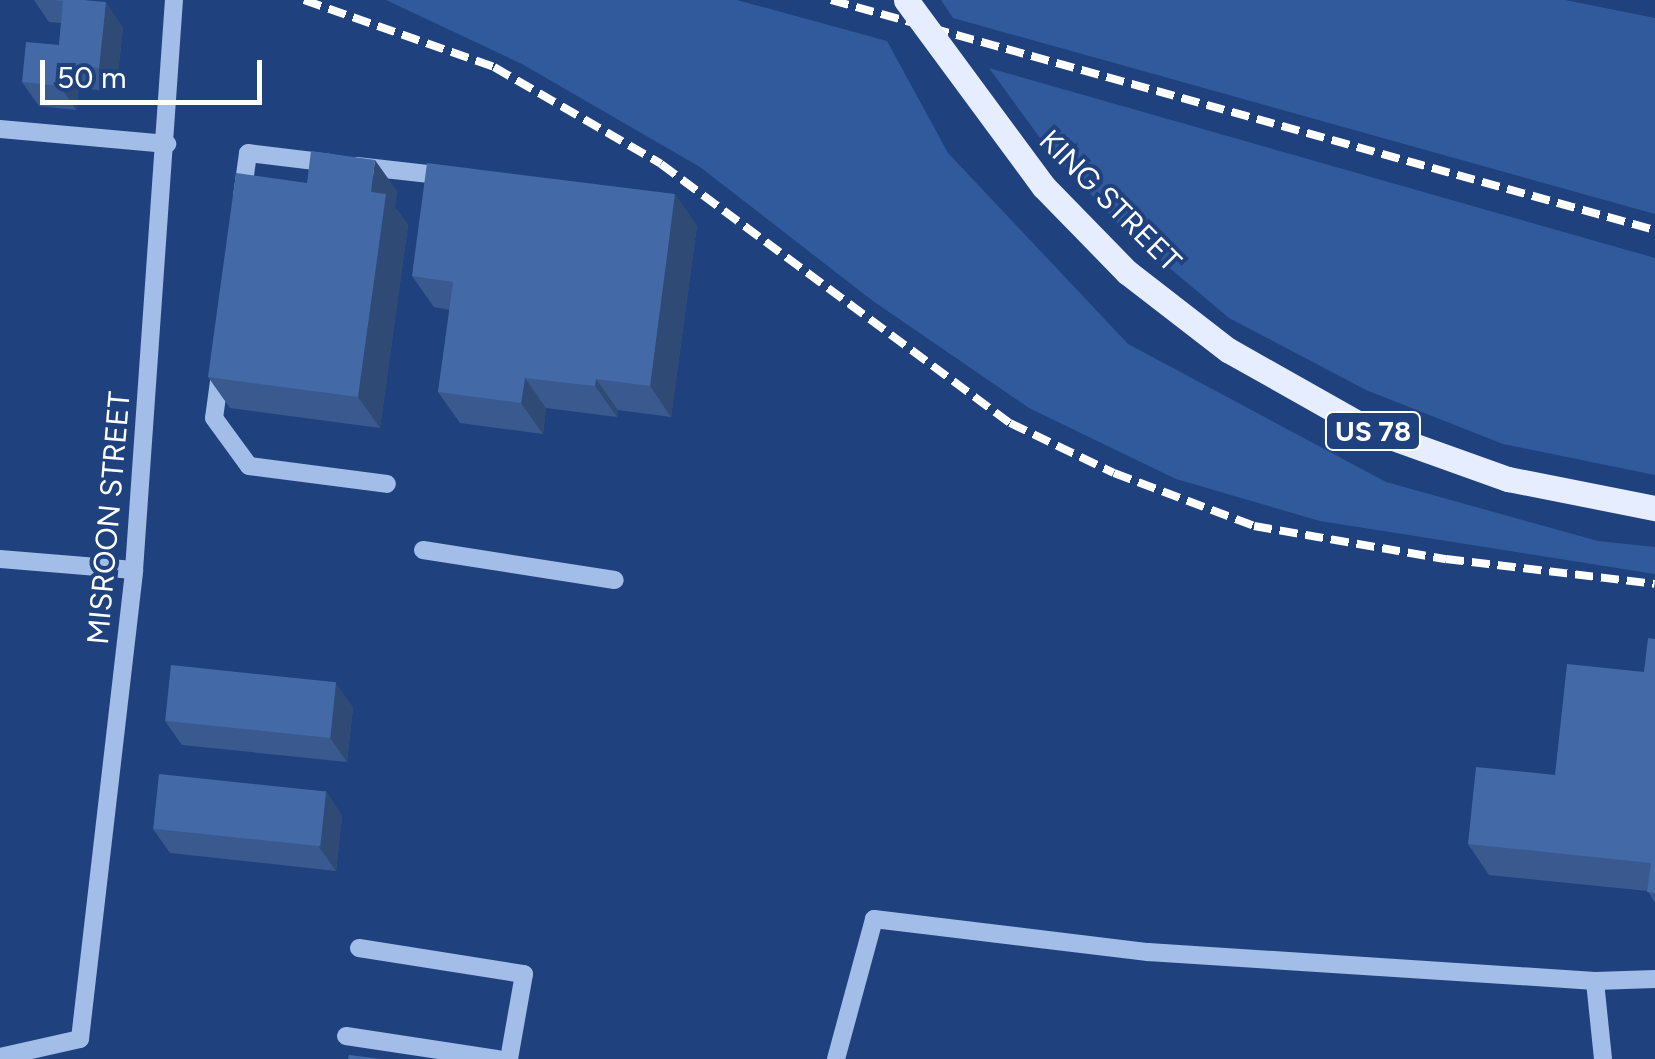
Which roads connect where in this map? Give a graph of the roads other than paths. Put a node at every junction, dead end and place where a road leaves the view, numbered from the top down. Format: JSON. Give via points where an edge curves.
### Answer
{"nodes":[{"id":1,"x":174,"y":0,"type":"edge"},
{"id":2,"x":906,"y":0,"type":"edge"},
{"id":3,"x":0,"y":129,"type":"edge"},
{"id":4,"x":167,"y":144,"type":"junction"},
{"id":5,"x":428,"y":174,"type":"edge"},
{"id":6,"x":241,"y":210,"type":"edge"},
{"id":7,"x":224,"y":342,"type":"edge"},
{"id":8,"x":387,"y":484,"type":"dead end"},
{"id":9,"x":1655,"y":508,"type":"edge"},
{"id":10,"x":422,"y":550,"type":"dead end"},
{"id":11,"x":0,"y":559,"type":"edge"},
{"id":12,"x":134,"y":570,"type":"junction"},
{"id":13,"x":615,"y":580,"type":"dead end"},
{"id":14,"x":360,"y":948,"type":"dead end"},
{"id":15,"x":1655,"y":979,"type":"edge"},
{"id":16,"x":1596,"y":981,"type":"junction"},
{"id":17,"x":346,"y":1036,"type":"dead end"},
{"id":18,"x":0,"y":1058,"type":"edge"},
{"id":19,"x":498,"y":1059,"type":"edge"},
{"id":20,"x":509,"y":1059,"type":"edge"},
{"id":21,"x":836,"y":1059,"type":"edge"},
{"id":22,"x":1603,"y":1059,"type":"edge"}],
"edges":[{"from":1,"to":4,"type":"street","name":"MISROON STREET"},
{"from":2,"to":9,"type":"main road","name":"KING STREET","number":"US 78","bridge":true,"via":[[1044,188],[1126,272],[1228,350],[1368,429],[1508,479]]},
{"from":3,"to":4,"type":"street"},
{"from":4,"to":12,"type":"street","name":"MISROON STREET"},
{"from":5,"to":6,"type":"street","via":[[248,152]]},
{"from":7,"to":8,"type":"street","via":[[214,418],[249,466]]},
{"from":10,"to":13,"type":"street"},
{"from":11,"to":12,"type":"street"},
{"from":12,"to":18,"type":"street","name":"MISROON STREET","via":[[80,1039]]},
{"from":14,"to":20,"type":"street","via":[[524,974]]},
{"from":15,"to":16,"type":"street"},
{"from":16,"to":21,"type":"street","via":[[1148,952],[874,919]]},
{"from":16,"to":22,"type":"street"},
{"from":17,"to":19,"type":"street"}]}
